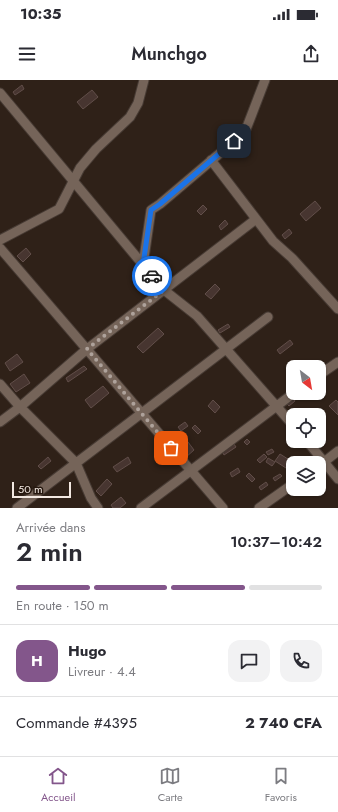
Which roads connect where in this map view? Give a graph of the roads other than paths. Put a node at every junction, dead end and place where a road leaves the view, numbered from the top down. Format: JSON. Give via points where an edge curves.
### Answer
{"nodes":[{"id":1,"x":144,"y":80,"type":"edge"},
{"id":2,"x":265,"y":80,"type":"edge"},
{"id":3,"x":0,"y":93,"type":"edge"},
{"id":4,"x":211,"y":160,"type":"junction"},
{"id":5,"x":73,"y":181,"type":"junction"},
{"id":6,"x":256,"y":219,"type":"junction"},
{"id":7,"x":0,"y":240,"type":"edge"},
{"id":8,"x":0,"y":248,"type":"edge"},
{"id":9,"x":143,"y":265,"type":"junction"},
{"id":10,"x":164,"y":290,"type":"junction"},
{"id":11,"x":338,"y":309,"type":"edge"},
{"id":12,"x":268,"y":317,"type":"dead end"},
{"id":13,"x":87,"y":349,"type":"junction"},
{"id":14,"x":227,"y":349,"type":"junction"},
{"id":15,"x":338,"y":362,"type":"edge"},
{"id":16,"x":326,"y":370,"type":"edge"},
{"id":17,"x":0,"y":384,"type":"edge"},
{"id":18,"x":286,"y":399,"type":"edge"},
{"id":19,"x":277,"y":405,"type":"junction"},
{"id":20,"x":20,"y":407,"type":"junction"},
{"id":21,"x":142,"y":414,"type":"junction"},
{"id":22,"x":286,"y":416,"type":"edge"},
{"id":23,"x":0,"y":422,"type":"edge"},
{"id":24,"x":338,"y":451,"type":"edge"},
{"id":25,"x":326,"y":461,"type":"edge"},
{"id":26,"x":76,"y":463,"type":"junction"},
{"id":27,"x":326,"y":468,"type":"edge"},
{"id":28,"x":190,"y":471,"type":"junction"},
{"id":29,"x":338,"y":479,"type":"edge"},
{"id":30,"x":286,"y":489,"type":"edge"},
{"id":31,"x":17,"y":508,"type":"edge"},
{"id":32,"x":98,"y":508,"type":"edge"},
{"id":33,"x":141,"y":508,"type":"edge"},
{"id":34,"x":223,"y":508,"type":"edge"},
{"id":35,"x":259,"y":508,"type":"edge"}],
"edges":[{"from":1,"to":5,"type":"street","via":[[138,102],[130,117],[96,149]]},
{"from":2,"to":4,"type":"street","via":[[245,132]]},
{"from":3,"to":5,"type":"street"},
{"from":4,"to":6,"type":"street"},
{"from":4,"to":9,"type":"street","via":[[151,210]]},
{"from":5,"to":7,"type":"street","via":[[59,209]]},
{"from":5,"to":9,"type":"street"},
{"from":6,"to":10,"type":"street"},
{"from":6,"to":11,"type":"street","via":[[273,241]]},
{"from":8,"to":13,"type":"street"},
{"from":9,"to":10,"type":"street"},
{"from":10,"to":13,"type":"street"},
{"from":10,"to":14,"type":"street","via":[[197,316]]},
{"from":12,"to":14,"type":"street"},
{"from":13,"to":20,"type":"street"},
{"from":13,"to":21,"type":"street"},
{"from":14,"to":19,"type":"street"},
{"from":14,"to":21,"type":"street"},
{"from":15,"to":16,"type":"street"},
{"from":17,"to":20,"type":"street"},
{"from":18,"to":19,"type":"street"},
{"from":19,"to":22,"type":"street"},
{"from":19,"to":28,"type":"street"},
{"from":20,"to":23,"type":"street"},
{"from":20,"to":26,"type":"street"},
{"from":21,"to":26,"type":"street"},
{"from":21,"to":28,"type":"street"},
{"from":24,"to":25,"type":"street"},
{"from":26,"to":31,"type":"street"},
{"from":26,"to":32,"type":"street"},
{"from":27,"to":29,"type":"street"},
{"from":28,"to":33,"type":"street"},
{"from":28,"to":34,"type":"street"},
{"from":30,"to":35,"type":"street"}]}
